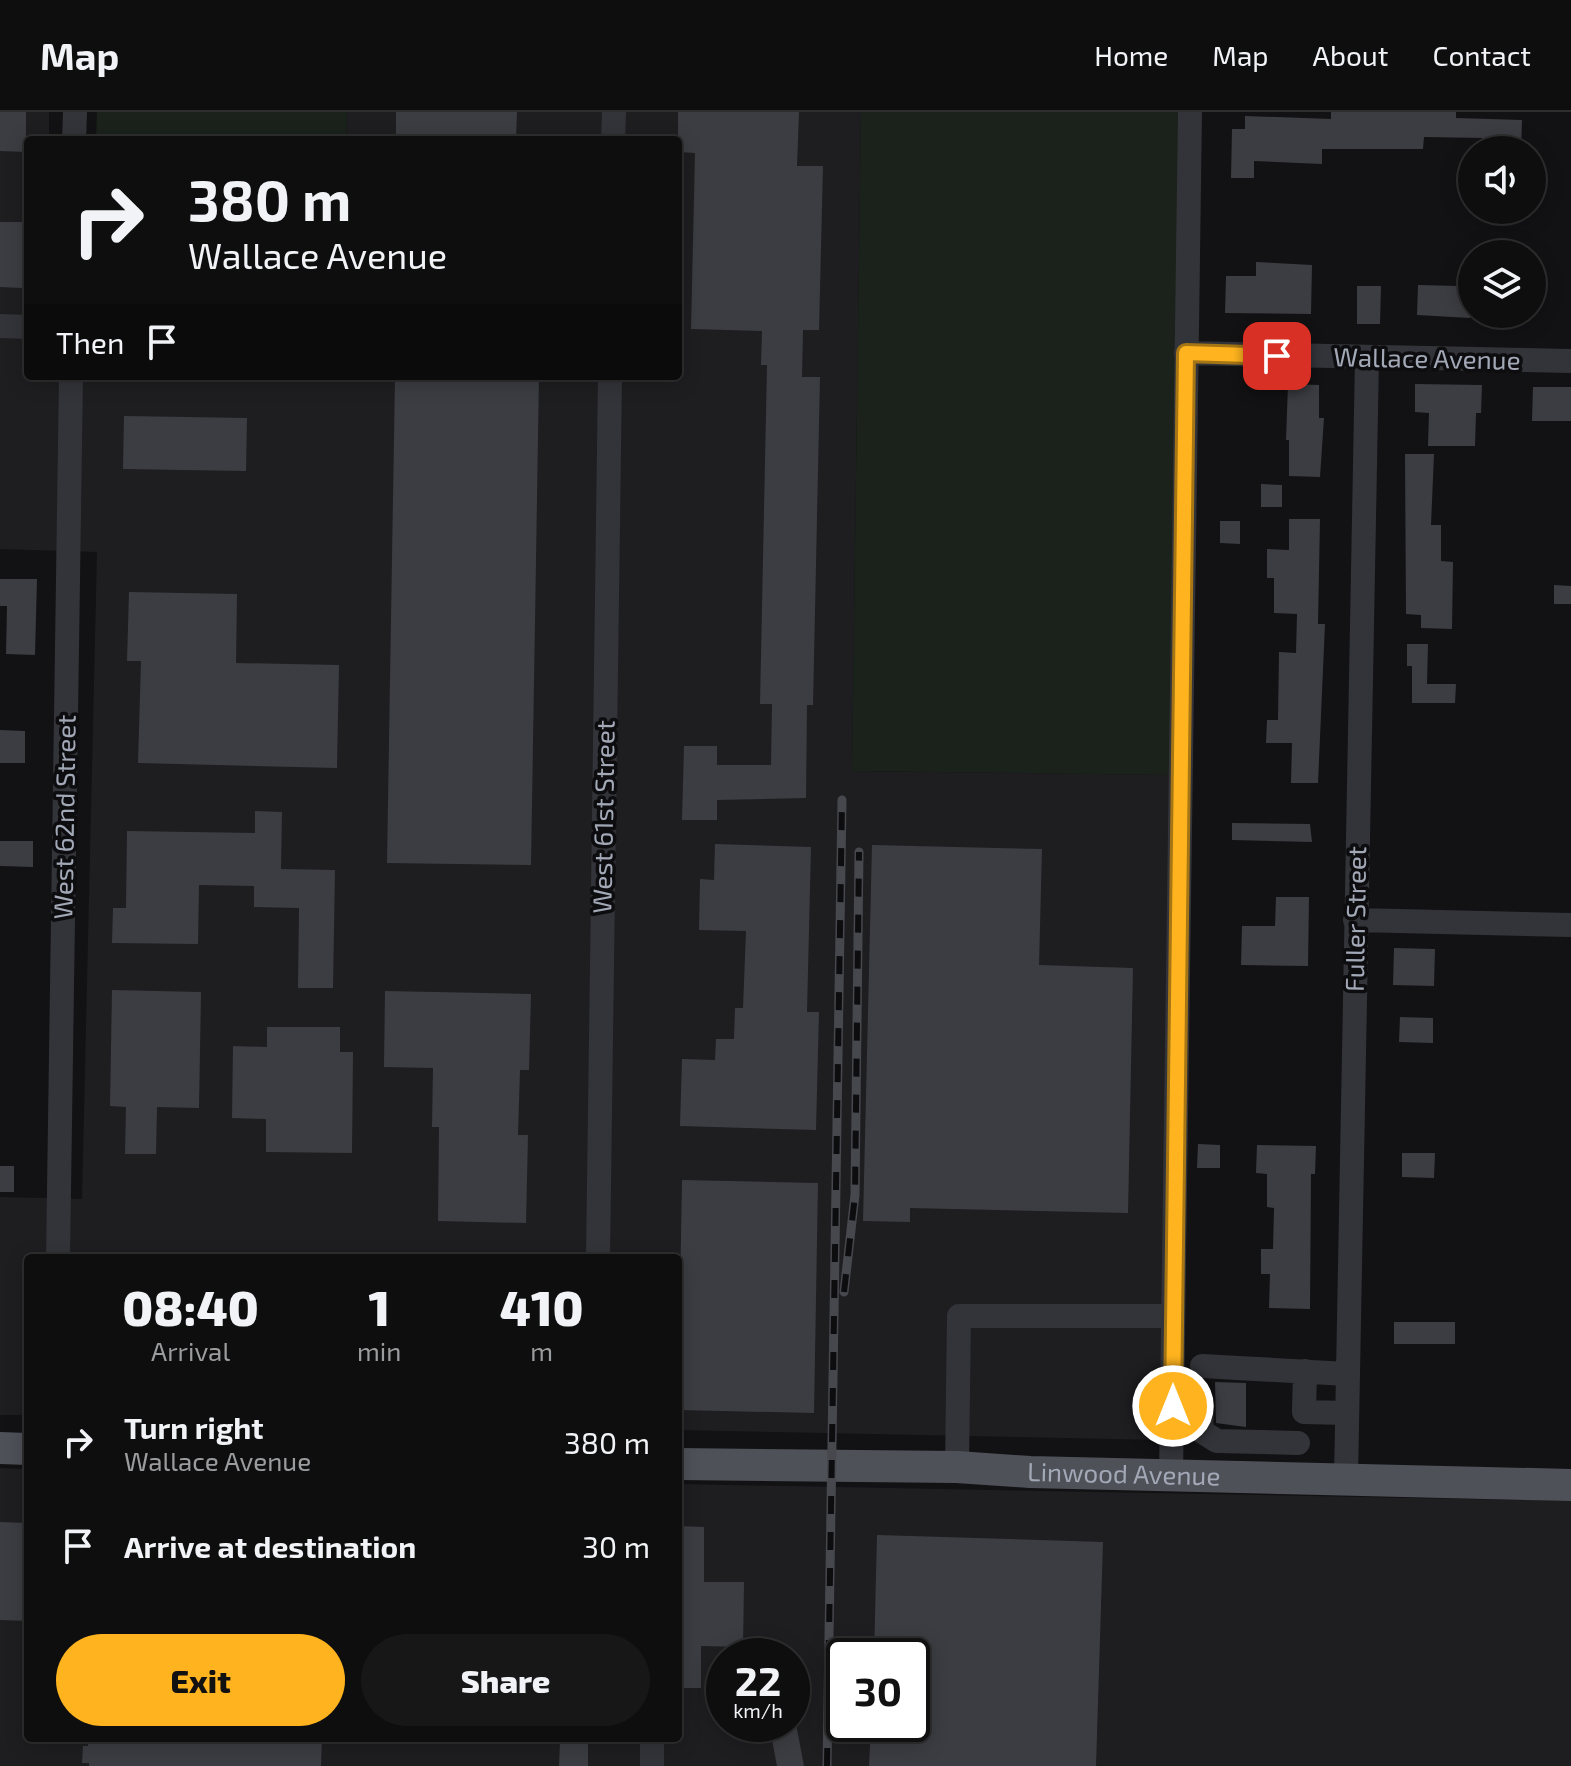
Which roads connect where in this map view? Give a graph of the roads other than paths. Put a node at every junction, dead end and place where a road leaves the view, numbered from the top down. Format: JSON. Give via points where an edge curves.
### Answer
{"nodes":[{"id":1,"x":75,"y":112,"type":"edge"},
{"id":2,"x":614,"y":112,"type":"edge"},
{"id":3,"x":1190,"y":112,"type":"edge"},
{"id":4,"x":74,"y":136,"type":"edge"},
{"id":5,"x":613,"y":136,"type":"edge"},
{"id":6,"x":0,"y":326,"type":"edge"},
{"id":7,"x":24,"y":327,"type":"edge"},
{"id":8,"x":1186,"y":353,"type":"junction"},
{"id":9,"x":1367,"y":358,"type":"junction"},
{"id":10,"x":1571,"y":361,"type":"edge"},
{"id":11,"x":71,"y":380,"type":"edge"},
{"id":12,"x":610,"y":380,"type":"edge"},
{"id":13,"x":1355,"y":920,"type":"junction"},
{"id":14,"x":1571,"y":925,"type":"edge"},
{"id":15,"x":58,"y":1254,"type":"edge"},
{"id":16,"x":598,"y":1254,"type":"edge"},
{"id":17,"x":1173,"y":1316,"type":"junction"},
{"id":18,"x":1173,"y":1366,"type":"junction"},
{"id":19,"x":1202,"y":1366,"type":"junction"},
{"id":20,"x":1305,"y":1371,"type":"junction"},
{"id":21,"x":1347,"y":1374,"type":"junction"},
{"id":22,"x":1173,"y":1406,"type":"junction"},
{"id":23,"x":1202,"y":1406,"type":"junction"},
{"id":24,"x":1304,"y":1412,"type":"junction"},
{"id":25,"x":1347,"y":1413,"type":"junction"},
{"id":26,"x":1298,"y":1443,"type":"junction"},
{"id":27,"x":0,"y":1448,"type":"edge"},
{"id":28,"x":24,"y":1449,"type":"edge"},
{"id":29,"x":682,"y":1464,"type":"edge"},
{"id":30,"x":957,"y":1467,"type":"junction"},
{"id":31,"x":1171,"y":1476,"type":"junction"},
{"id":32,"x":1291,"y":1478,"type":"junction"},
{"id":33,"x":1346,"y":1480,"type":"junction"},
{"id":34,"x":1571,"y":1485,"type":"edge"},
{"id":35,"x":652,"y":1742,"type":"edge"},
{"id":36,"x":652,"y":1766,"type":"edge"}],
"edges":[{"from":1,"to":4,"type":"street"},
{"from":2,"to":5,"type":"street"},
{"from":3,"to":8,"type":"street"},
{"from":6,"to":7,"type":"street"},
{"from":8,"to":9,"type":"street","name":"Wallace Avenue"},
{"from":8,"to":17,"type":"street"},
{"from":9,"to":10,"type":"street","name":"Wallace Avenue"},
{"from":9,"to":13,"type":"street","name":"Fuller Street"},
{"from":11,"to":15,"type":"street","name":"West 62nd Street"},
{"from":12,"to":16,"type":"street","name":"West 61st Street"},
{"from":13,"to":14,"type":"street"},
{"from":13,"to":21,"type":"street","name":"Fuller Street"},
{"from":17,"to":18,"type":"street"},
{"from":17,"to":30,"type":"street","via":[[959,1316]]},
{"from":18,"to":19,"type":"street"},
{"from":18,"to":22,"type":"street"},
{"from":19,"to":20,"type":"street"},
{"from":19,"to":23,"type":"street"},
{"from":20,"to":21,"type":"street"},
{"from":20,"to":24,"type":"street"},
{"from":21,"to":25,"type":"street","name":"Fuller Street"},
{"from":22,"to":23,"type":"street"},
{"from":22,"to":31,"type":"street"},
{"from":23,"to":26,"type":"street","via":[[1201,1431],[1207,1438]]},
{"from":24,"to":25,"type":"street"},
{"from":24,"to":26,"type":"street"},
{"from":25,"to":33,"type":"street","name":"Fuller Street"},
{"from":26,"to":32,"type":"street"},
{"from":27,"to":28,"type":"main road"},
{"from":29,"to":30,"type":"main road","name":"Linwood Avenue"},
{"from":30,"to":31,"type":"main road","name":"Linwood Avenue"},
{"from":31,"to":32,"type":"main road","name":"Linwood Avenue"},
{"from":32,"to":33,"type":"main road","name":"Linwood Avenue"},
{"from":33,"to":34,"type":"main road","name":"Linwood Avenue"},
{"from":35,"to":36,"type":"street"}]}
